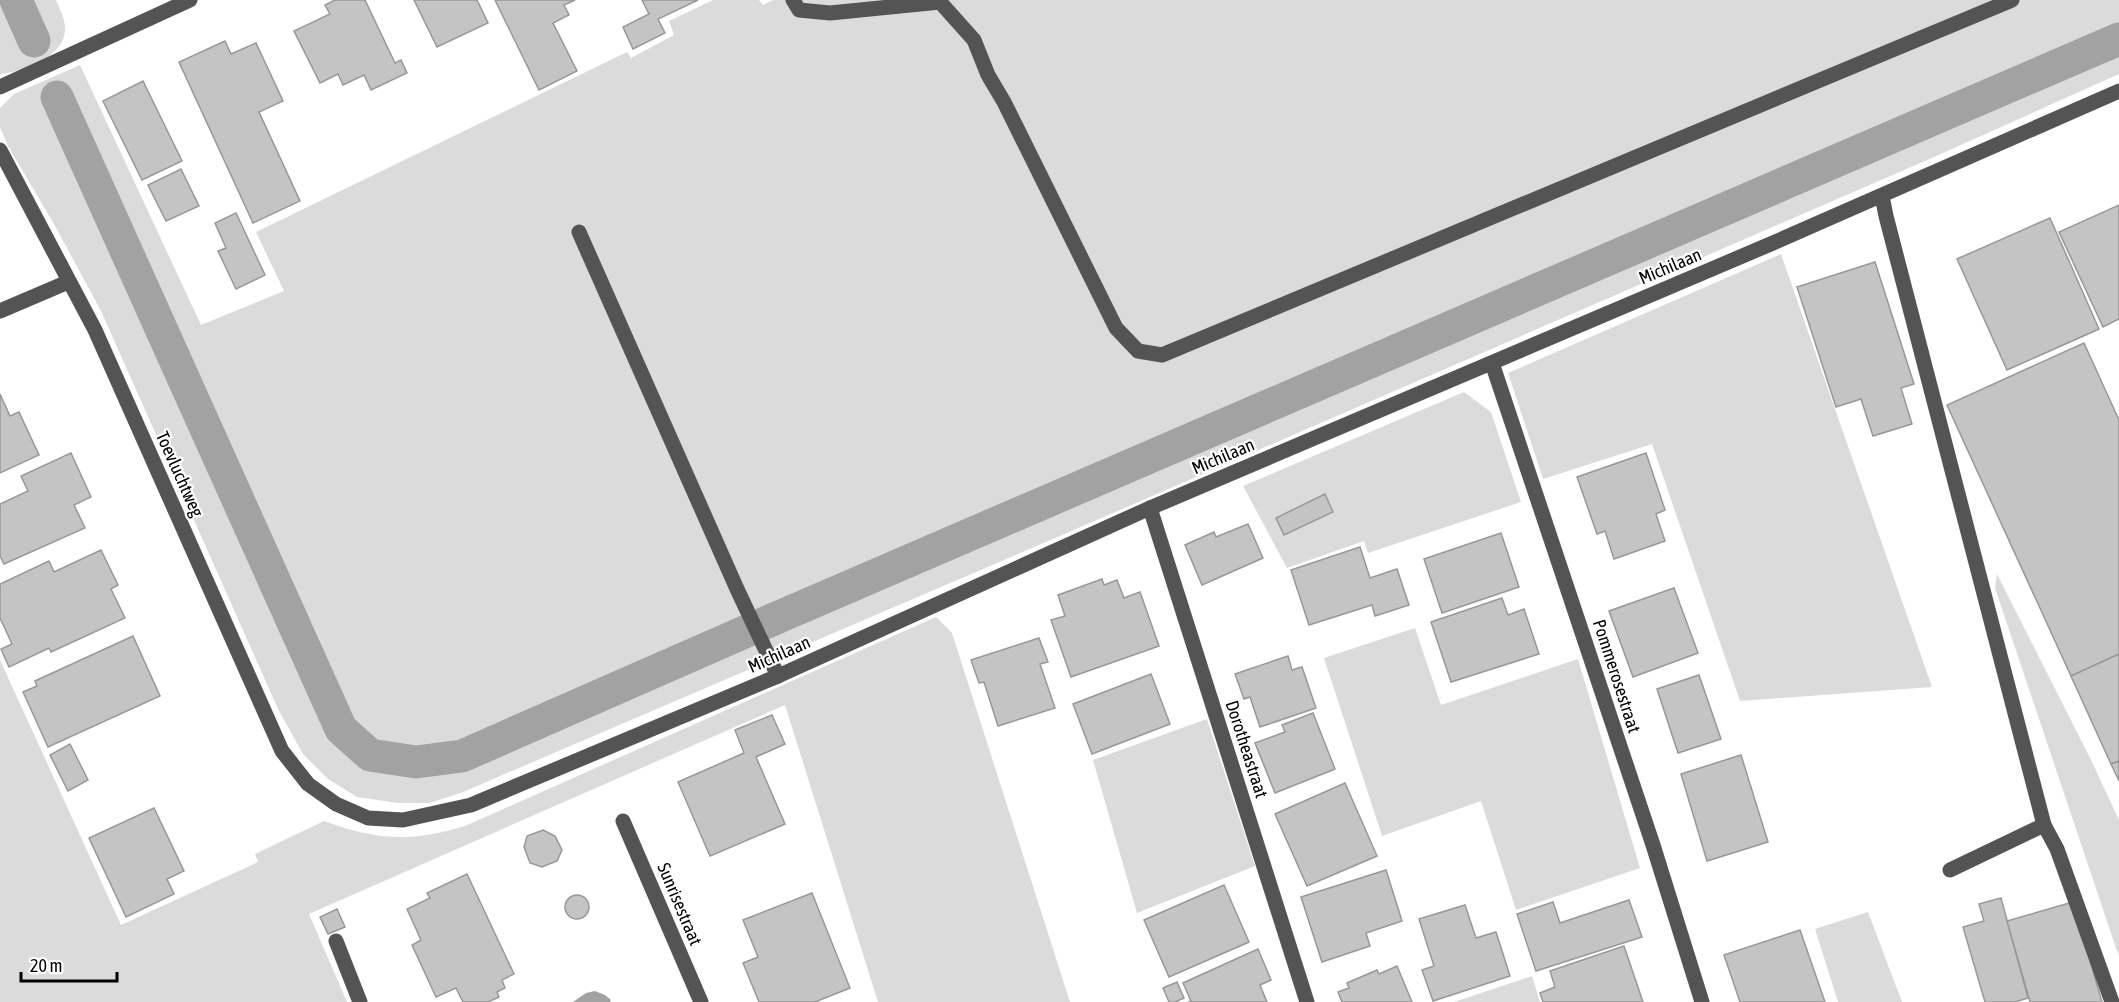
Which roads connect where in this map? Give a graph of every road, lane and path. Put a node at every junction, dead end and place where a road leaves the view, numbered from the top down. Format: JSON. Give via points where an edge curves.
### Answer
{"nodes":[{"id":1,"x":190,"y":0,"type":"edge"},
{"id":2,"x":793,"y":0,"type":"edge"},
{"id":3,"x":2012,"y":0,"type":"edge"},
{"id":4,"x":0,"y":87,"type":"edge"},
{"id":5,"x":2119,"y":91,"type":"edge"},
{"id":6,"x":0,"y":150,"type":"edge"},
{"id":7,"x":1882,"y":196,"type":"junction"},
{"id":8,"x":579,"y":232,"type":"dead end"},
{"id":9,"x":68,"y":282,"type":"junction"},
{"id":10,"x":0,"y":311,"type":"edge"},
{"id":11,"x":1492,"y":363,"type":"junction"},
{"id":12,"x":1150,"y":508,"type":"junction"},
{"id":13,"x":778,"y":676,"type":"junction"},
{"id":14,"x":336,"y":804,"type":"joint"},
{"id":15,"x":623,"y":821,"type":"dead end"},
{"id":16,"x":2044,"y":825,"type":"junction"},
{"id":17,"x":1950,"y":870,"type":"dead end"},
{"id":18,"x":336,"y":941,"type":"dead end"},
{"id":19,"x":360,"y":1002,"type":"edge"},
{"id":20,"x":701,"y":1002,"type":"edge"},
{"id":21,"x":1307,"y":1002,"type":"edge"},
{"id":22,"x":1702,"y":1002,"type":"edge"},
{"id":23,"x":2112,"y":1002,"type":"edge"}],
"edges":[{"from":1,"to":4,"type":"street"},
{"from":2,"to":3,"type":"street","via":[[799,10],[830,13],[940,2],[974,40],[1116,328],[1138,351],[1162,355]]},
{"from":5,"to":7,"type":"street","name":"Michilaan"},
{"from":6,"to":9,"type":"street","name":"Toevluchtweg"},
{"from":7,"to":11,"type":"street","name":"Michilaan"},
{"from":7,"to":16,"type":"street"},
{"from":8,"to":13,"type":"street"},
{"from":9,"to":10,"type":"street"},
{"from":9,"to":14,"type":"street","name":"Toevluchtweg","via":[[95,330],[282,751],[308,784]]},
{"from":11,"to":12,"type":"street","name":"Michilaan"},
{"from":11,"to":22,"type":"street","name":"Pommerosestraat"},
{"from":12,"to":13,"type":"street","name":"Michilaan"},
{"from":12,"to":21,"type":"street","name":"Dorotheastraat"},
{"from":13,"to":14,"type":"street","name":"Michilaan","via":[[471,805],[403,820],[368,818]]},
{"from":15,"to":20,"type":"street","name":"Sunrisestraat"},
{"from":16,"to":17,"type":"street"},
{"from":16,"to":23,"type":"street","via":[[2057,849]]},
{"from":18,"to":19,"type":"street"}]}
